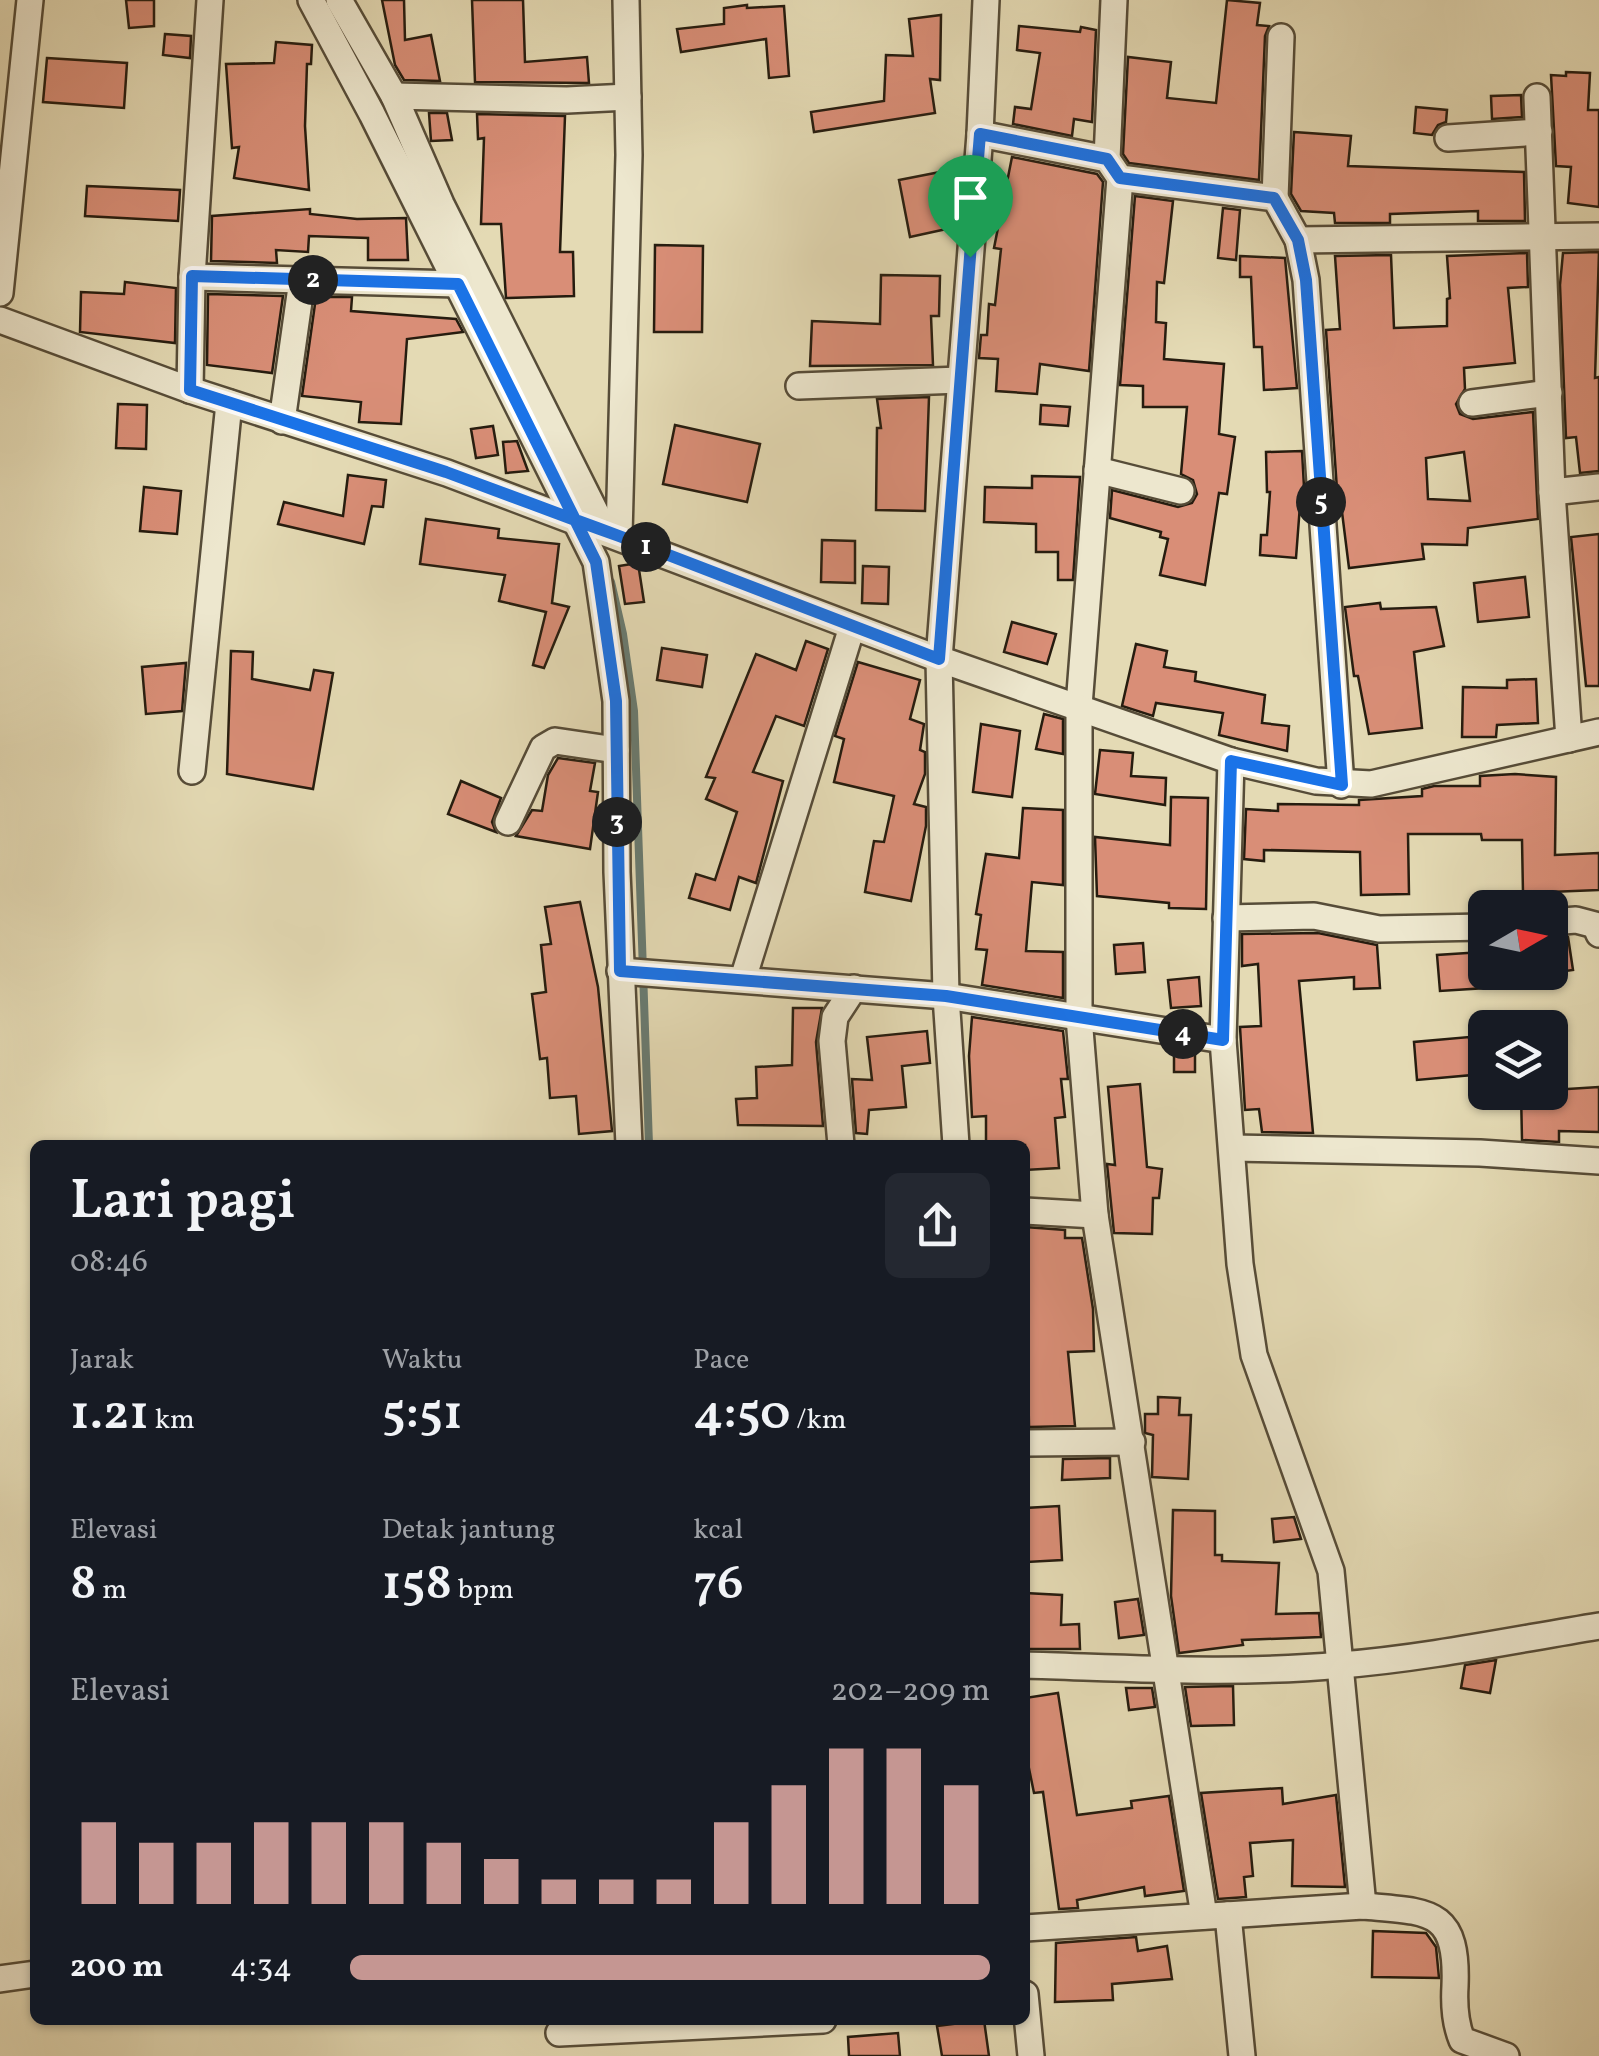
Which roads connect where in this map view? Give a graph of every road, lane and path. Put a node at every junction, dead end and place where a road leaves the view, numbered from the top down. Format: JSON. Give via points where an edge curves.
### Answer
{"nodes":[{"id":1,"x":30,"y":0,"type":"edge"},
{"id":2,"x":210,"y":0,"type":"edge"},
{"id":3,"x":311,"y":0,"type":"edge"},
{"id":4,"x":339,"y":0,"type":"edge"},
{"id":5,"x":626,"y":0,"type":"edge"},
{"id":6,"x":986,"y":0,"type":"edge"},
{"id":7,"x":1114,"y":0,"type":"edge"},
{"id":8,"x":1281,"y":37,"type":"dead end"},
{"id":9,"x":394,"y":96,"type":"junction"},
{"id":10,"x":628,"y":97,"type":"junction"},
{"id":11,"x":1538,"y":97,"type":"dead end"},
{"id":12,"x":1540,"y":132,"type":"junction"},
{"id":13,"x":980,"y":134,"type":"junction"},
{"id":14,"x":1448,"y":138,"type":"dead end"},
{"id":15,"x":1113,"y":169,"type":"junction"},
{"id":16,"x":1274,"y":198,"type":"junction"},
{"id":17,"x":1599,"y":236,"type":"edge"},
{"id":18,"x":1544,"y":238,"type":"junction"},
{"id":19,"x":1298,"y":240,"type":"junction"},
{"id":20,"x":192,"y":276,"type":"junction"},
{"id":21,"x":302,"y":280,"type":"junction"},
{"id":22,"x":458,"y":284,"type":"junction"},
{"id":23,"x":0,"y":293,"type":"edge"},
{"id":24,"x":0,"y":320,"type":"edge"},
{"id":25,"x":960,"y":380,"type":"junction"},
{"id":26,"x":799,"y":386,"type":"dead end"},
{"id":27,"x":190,"y":390,"type":"junction"},
{"id":28,"x":1549,"y":393,"type":"junction"},
{"id":29,"x":1472,"y":403,"type":"dead end"},
{"id":30,"x":228,"y":404,"type":"junction"},
{"id":31,"x":282,"y":420,"type":"junction"},
{"id":32,"x":1097,"y":470,"type":"junction"},
{"id":33,"x":1599,"y":487,"type":"edge"},
{"id":34,"x":1180,"y":491,"type":"dead end"},
{"id":35,"x":1552,"y":492,"type":"junction"},
{"id":36,"x":597,"y":528,"type":"junction"},
{"id":37,"x":852,"y":626,"type":"junction"},
{"id":38,"x":939,"y":659,"type":"junction"},
{"id":39,"x":1078,"y":706,"type":"junction"},
{"id":40,"x":1599,"y":732,"type":"edge"},
{"id":41,"x":1569,"y":738,"type":"junction"},
{"id":42,"x":616,"y":750,"type":"junction"},
{"id":43,"x":1231,"y":761,"type":"junction"},
{"id":44,"x":192,"y":771,"type":"dead end"},
{"id":45,"x":1342,"y":785,"type":"junction"},
{"id":46,"x":508,"y":822,"type":"dead end"},
{"id":47,"x":1226,"y":918,"type":"junction"},
{"id":48,"x":1568,"y":922,"type":"edge"},
{"id":49,"x":1468,"y":927,"type":"edge"},
{"id":50,"x":1599,"y":934,"type":"edge"},
{"id":51,"x":637,"y":972,"type":"junction"},
{"id":52,"x":744,"y":978,"type":"junction"},
{"id":53,"x":854,"y":988,"type":"junction"},
{"id":54,"x":946,"y":996,"type":"junction"},
{"id":55,"x":1079,"y":1017,"type":"junction"},
{"id":56,"x":1223,"y":1040,"type":"junction"},
{"id":57,"x":628,"y":1140,"type":"edge"},
{"id":58,"x":841,"y":1140,"type":"edge"},
{"id":59,"x":956,"y":1140,"type":"edge"},
{"id":60,"x":1232,"y":1148,"type":"junction"},
{"id":61,"x":1599,"y":1162,"type":"edge"},
{"id":62,"x":1030,"y":1212,"type":"edge"},
{"id":63,"x":1094,"y":1215,"type":"junction"},
{"id":64,"x":1132,"y":1442,"type":"junction"},
{"id":65,"x":1030,"y":1444,"type":"edge"},
{"id":66,"x":1599,"y":1626,"type":"edge"},
{"id":67,"x":1030,"y":1664,"type":"edge"},
{"id":68,"x":1337,"y":1666,"type":"junction"},
{"id":69,"x":1168,"y":1670,"type":"junction"},
{"id":70,"x":1362,"y":1906,"type":"junction"},
{"id":71,"x":1216,"y":1915,"type":"junction"},
{"id":72,"x":1030,"y":1928,"type":"edge"},
{"id":73,"x":30,"y":1975,"type":"edge"},
{"id":74,"x":0,"y":1979,"type":"edge"},
{"id":75,"x":741,"y":2025,"type":"edge"},
{"id":76,"x":1028,"y":2025,"type":"edge"},
{"id":77,"x":559,"y":2036,"type":"edge"},
{"id":78,"x":1031,"y":2056,"type":"edge"},
{"id":79,"x":1242,"y":2056,"type":"edge"},
{"id":80,"x":1506,"y":2056,"type":"edge"}],
"edges":[{"from":1,"to":23,"type":"street"},
{"from":2,"to":20,"type":"street"},
{"from":3,"to":22,"type":"street"},
{"from":4,"to":9,"type":"street"},
{"from":5,"to":10,"type":"street"},
{"from":6,"to":13,"type":"street"},
{"from":7,"to":15,"type":"street"},
{"from":8,"to":16,"type":"street"},
{"from":9,"to":10,"type":"street"},
{"from":9,"to":36,"type":"street"},
{"from":10,"to":36,"type":"street"},
{"from":11,"to":12,"type":"street"},
{"from":12,"to":14,"type":"street"},
{"from":12,"to":18,"type":"street"},
{"from":13,"to":15,"type":"street"},
{"from":13,"to":25,"type":"street"},
{"from":15,"to":16,"type":"street"},
{"from":15,"to":32,"type":"street"},
{"from":16,"to":19,"type":"street"},
{"from":17,"to":18,"type":"street"},
{"from":18,"to":19,"type":"street"},
{"from":18,"to":28,"type":"street"},
{"from":19,"to":45,"type":"street"},
{"from":20,"to":21,"type":"street"},
{"from":20,"to":27,"type":"street"},
{"from":21,"to":22,"type":"street"},
{"from":21,"to":31,"type":"street"},
{"from":22,"to":36,"type":"street"},
{"from":24,"to":27,"type":"street"},
{"from":25,"to":26,"type":"street"},
{"from":25,"to":38,"type":"street"},
{"from":27,"to":30,"type":"street"},
{"from":28,"to":29,"type":"street"},
{"from":28,"to":35,"type":"street"},
{"from":30,"to":31,"type":"street"},
{"from":30,"to":44,"type":"street"},
{"from":31,"to":36,"type":"street"},
{"from":32,"to":34,"type":"street"},
{"from":32,"to":39,"type":"street"},
{"from":33,"to":35,"type":"street"},
{"from":35,"to":41,"type":"street"},
{"from":36,"to":37,"type":"street"},
{"from":36,"to":42,"type":"street"},
{"from":37,"to":38,"type":"street"},
{"from":37,"to":52,"type":"street"},
{"from":38,"to":39,"type":"street"},
{"from":38,"to":54,"type":"street"},
{"from":39,"to":43,"type":"street"},
{"from":39,"to":55,"type":"street"},
{"from":40,"to":41,"type":"street"},
{"from":41,"to":45,"type":"street"},
{"from":42,"to":46,"type":"street","via":[[554,742],[543,748]]},
{"from":42,"to":51,"type":"street"},
{"from":43,"to":45,"type":"street"},
{"from":43,"to":47,"type":"street"},
{"from":47,"to":49,"type":"street","via":[[1314,916],[1379,929]]},
{"from":47,"to":56,"type":"street"},
{"from":48,"to":50,"type":"street","via":[[1586,922]]},
{"from":51,"to":52,"type":"street"},
{"from":51,"to":57,"type":"street"},
{"from":52,"to":53,"type":"street"},
{"from":53,"to":54,"type":"street"},
{"from":53,"to":58,"type":"street","via":[[835,1017],[832,1040]]},
{"from":54,"to":55,"type":"street"},
{"from":54,"to":59,"type":"street"},
{"from":55,"to":56,"type":"street"},
{"from":55,"to":63,"type":"street"},
{"from":56,"to":60,"type":"street"},
{"from":60,"to":61,"type":"street"},
{"from":60,"to":68,"type":"street","via":[[1247,1321],[1331,1571]]},
{"from":62,"to":63,"type":"street"},
{"from":63,"to":64,"type":"street"},
{"from":64,"to":65,"type":"street"},
{"from":64,"to":69,"type":"street"},
{"from":66,"to":68,"type":"street"},
{"from":67,"to":69,"type":"street"},
{"from":68,"to":69,"type":"street"},
{"from":68,"to":70,"type":"street"},
{"from":69,"to":71,"type":"street"},
{"from":70,"to":71,"type":"street"},
{"from":70,"to":80,"type":"street","via":[[1410,1910],[1442,1922],[1453,1935],[1459,2034],[1467,2044]]},
{"from":71,"to":72,"type":"street"},
{"from":71,"to":79,"type":"street"},
{"from":73,"to":74,"type":"street"},
{"from":75,"to":77,"type":"street"},
{"from":76,"to":78,"type":"street"}]}
